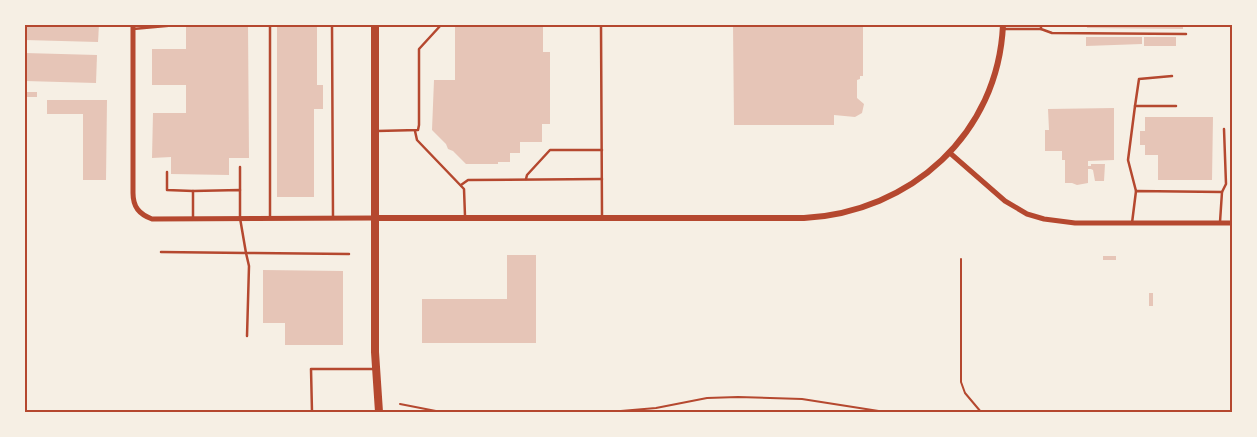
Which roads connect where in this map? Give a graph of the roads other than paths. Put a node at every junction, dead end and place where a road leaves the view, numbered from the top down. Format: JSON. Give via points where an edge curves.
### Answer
{"nodes":[{"id":1,"x":177,"y":25,"type":"edge"},
{"id":2,"x":270,"y":25,"type":"edge"},
{"id":3,"x":332,"y":25,"type":"edge"},
{"id":4,"x":375,"y":25,"type":"edge"},
{"id":5,"x":441,"y":25,"type":"edge"},
{"id":6,"x":600,"y":25,"type":"edge"},
{"id":7,"x":133,"y":27,"type":"edge"},
{"id":8,"x":1003,"y":27,"type":"edge"},
{"id":9,"x":1041,"y":27,"type":"edge"},
{"id":10,"x":1186,"y":34,"type":"dead end"},
{"id":11,"x":1172,"y":76,"type":"dead end"},
{"id":12,"x":1134,"y":106,"type":"junction"},
{"id":13,"x":1176,"y":106,"type":"dead end"},
{"id":14,"x":1224,"y":129,"type":"dead end"},
{"id":15,"x":376,"y":131,"type":"junction"},
{"id":16,"x":415,"y":131,"type":"junction"},
{"id":17,"x":602,"y":150,"type":"junction"},
{"id":18,"x":950,"y":152,"type":"junction"},
{"id":19,"x":240,"y":167,"type":"dead end"},
{"id":20,"x":167,"y":172,"type":"dead end"},
{"id":21,"x":526,"y":179,"type":"junction"},
{"id":22,"x":602,"y":179,"type":"junction"},
{"id":23,"x":461,"y":185,"type":"junction"},
{"id":24,"x":240,"y":190,"type":"junction"},
{"id":25,"x":192,"y":191,"type":"junction"},
{"id":26,"x":1136,"y":191,"type":"junction"},
{"id":27,"x":1222,"y":192,"type":"junction"},
{"id":28,"x":465,"y":217,"type":"junction"},
{"id":29,"x":193,"y":218,"type":"junction"},
{"id":30,"x":240,"y":218,"type":"junction"},
{"id":31,"x":270,"y":218,"type":"junction"},
{"id":32,"x":333,"y":218,"type":"junction"},
{"id":33,"x":376,"y":218,"type":"junction"},
{"id":34,"x":602,"y":218,"type":"junction"},
{"id":35,"x":1132,"y":223,"type":"junction"},
{"id":36,"x":1220,"y":223,"type":"junction"},
{"id":37,"x":1232,"y":223,"type":"edge"},
{"id":38,"x":161,"y":252,"type":"dead end"},
{"id":39,"x":246,"y":253,"type":"junction"},
{"id":40,"x":349,"y":254,"type":"dead end"},
{"id":41,"x":247,"y":336,"type":"dead end"},
{"id":42,"x":376,"y":369,"type":"junction"},
{"id":43,"x":312,"y":412,"type":"edge"},
{"id":44,"x":379,"y":412,"type":"edge"}],
"edges":[{"from":1,"to":7,"type":"lane"},
{"from":2,"to":31,"type":"lane"},
{"from":3,"to":32,"type":"lane"},
{"from":4,"to":15,"type":"main road"},
{"from":5,"to":16,"type":"lane","via":[[419,49],[419,125]]},
{"from":6,"to":17,"type":"lane"},
{"from":7,"to":29,"type":"street","via":[[133,194],[137,209],[152,219]]},
{"from":8,"to":9,"type":"lane"},
{"from":8,"to":18,"type":"street","via":[[998,60],[987,96],[972,124]]},
{"from":9,"to":10,"type":"lane","via":[[1052,33]]},
{"from":11,"to":12,"type":"lane","via":[[1139,79]]},
{"from":12,"to":13,"type":"lane"},
{"from":12,"to":26,"type":"lane","via":[[1128,160]]},
{"from":14,"to":27,"type":"lane","via":[[1226,184]]},
{"from":15,"to":16,"type":"lane"},
{"from":15,"to":33,"type":"main road"},
{"from":16,"to":23,"type":"lane","via":[[417,140]]},
{"from":17,"to":21,"type":"lane","via":[[550,150]]},
{"from":17,"to":22,"type":"lane"},
{"from":18,"to":34,"type":"street","via":[[899,193],[839,214],[804,218]]},
{"from":18,"to":35,"type":"street","via":[[1005,201],[1027,214],[1059,222]]},
{"from":19,"to":24,"type":"lane"},
{"from":20,"to":25,"type":"lane","via":[[167,190]]},
{"from":21,"to":22,"type":"lane"},
{"from":21,"to":23,"type":"lane","via":[[468,180]]},
{"from":22,"to":34,"type":"lane"},
{"from":23,"to":28,"type":"lane","via":[[465,192]]},
{"from":24,"to":25,"type":"lane"},
{"from":24,"to":30,"type":"lane"},
{"from":25,"to":29,"type":"lane"},
{"from":26,"to":27,"type":"lane"},
{"from":26,"to":35,"type":"lane"},
{"from":27,"to":36,"type":"lane"},
{"from":28,"to":33,"type":"street"},
{"from":28,"to":34,"type":"street"},
{"from":29,"to":30,"type":"street"},
{"from":30,"to":31,"type":"street"},
{"from":30,"to":39,"type":"lane"},
{"from":31,"to":32,"type":"street"},
{"from":32,"to":33,"type":"street"},
{"from":33,"to":42,"type":"main road"},
{"from":35,"to":36,"type":"street"},
{"from":36,"to":37,"type":"street"},
{"from":38,"to":39,"type":"lane"},
{"from":39,"to":40,"type":"lane"},
{"from":39,"to":41,"type":"lane"},
{"from":42,"to":43,"type":"lane","via":[[311,369]]},
{"from":42,"to":44,"type":"main road"}]}
